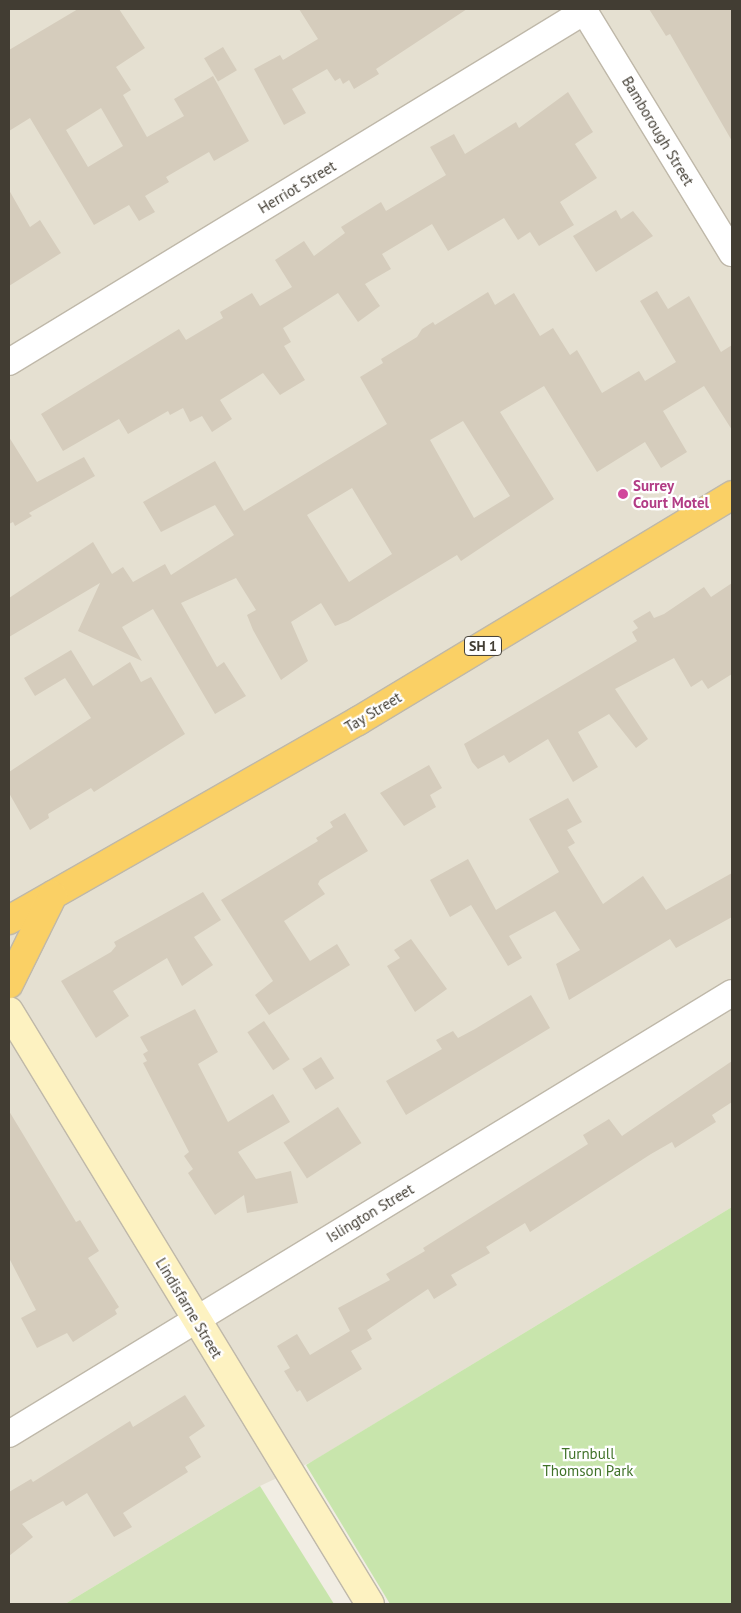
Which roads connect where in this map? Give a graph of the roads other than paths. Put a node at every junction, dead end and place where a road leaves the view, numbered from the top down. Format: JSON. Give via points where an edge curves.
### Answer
{"nodes":[{"id":1,"x":584,"y":10,"type":"edge"},
{"id":2,"x":732,"y":253,"type":"edge"},
{"id":3,"x":9,"y":362,"type":"edge"},
{"id":4,"x":732,"y":495,"type":"edge"},
{"id":5,"x":53,"y":895,"type":"junction"},
{"id":6,"x":9,"y":920,"type":"edge"},
{"id":7,"x":9,"y":984,"type":"edge"},
{"id":8,"x":732,"y":993,"type":"edge"},
{"id":9,"x":9,"y":1011,"type":"edge"},
{"id":10,"x":196,"y":1319,"type":"junction"},
{"id":11,"x":9,"y":1434,"type":"edge"},
{"id":12,"x":370,"y":1604,"type":"edge"}],
"edges":[{"from":1,"to":2,"type":"street","name":"Bamborough Street"},
{"from":1,"to":3,"type":"street","name":"Herriot Street"},
{"from":4,"to":5,"type":"highway","name":"Tay Street","number":"SH 1","via":[[358,721]]},
{"from":5,"to":6,"type":"highway","name":"Tay Street","number":"SH 1"},
{"from":5,"to":7,"type":"highway"},
{"from":8,"to":10,"type":"street","name":"Islington Street"},
{"from":9,"to":10,"type":"street","name":"Lindisfarne Street"},
{"from":10,"to":11,"type":"street","name":"Islington Street"},
{"from":10,"to":12,"type":"street","name":"Lindisfarne Street"}]}
